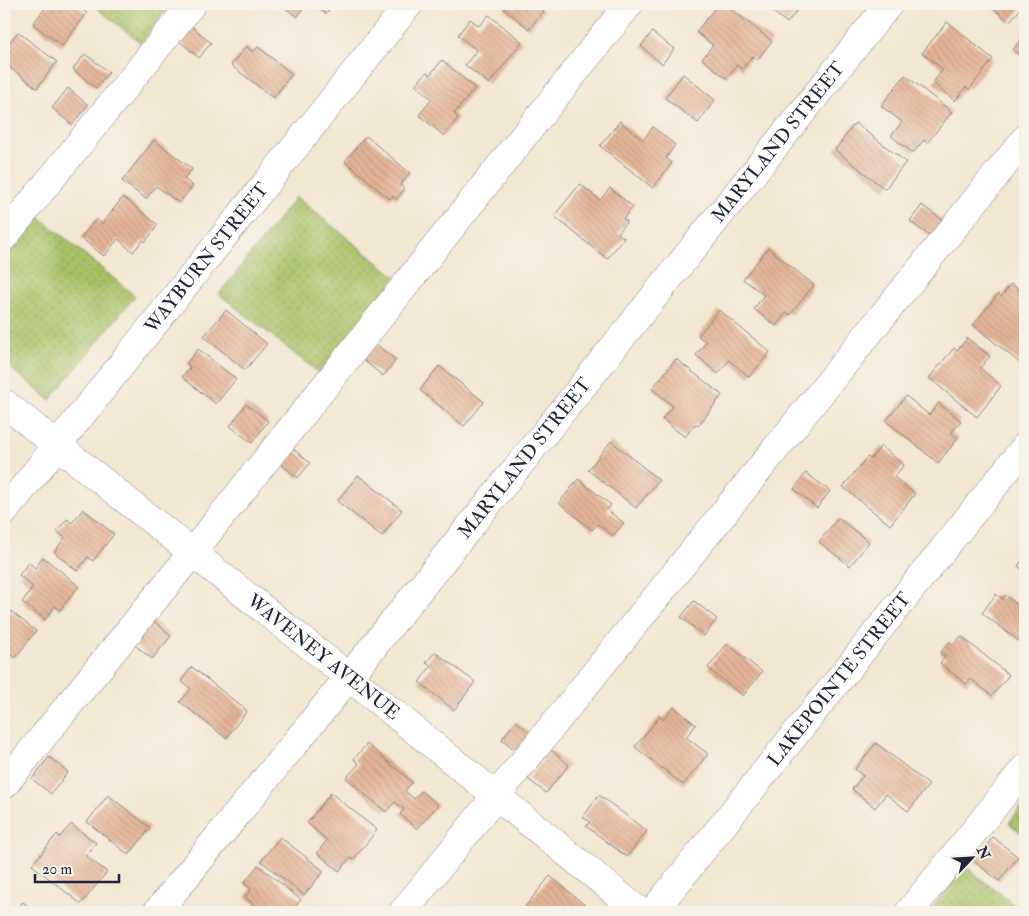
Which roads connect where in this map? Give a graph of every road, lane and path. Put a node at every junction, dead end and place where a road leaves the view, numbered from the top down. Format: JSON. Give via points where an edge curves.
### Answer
{"nodes":[{"id":1,"x":192,"y":4,"type":"edge"},
{"id":2,"x":409,"y":4,"type":"edge"},
{"id":3,"x":629,"y":4,"type":"edge"},
{"id":4,"x":889,"y":4,"type":"edge"},
{"id":5,"x":1025,"y":139,"type":"edge"},
{"id":6,"x":4,"y":238,"type":"edge"},
{"id":7,"x":4,"y":403,"type":"edge"},
{"id":8,"x":58,"y":446,"type":"junction"},
{"id":9,"x":1025,"y":447,"type":"edge"},
{"id":10,"x":4,"y":512,"type":"edge"},
{"id":11,"x":192,"y":553,"type":"junction"},
{"id":12,"x":349,"y":677,"type":"junction"},
{"id":13,"x":1025,"y":768,"type":"edge"},
{"id":14,"x":4,"y":785,"type":"edge"},
{"id":15,"x":496,"y":796,"type":"junction"},
{"id":16,"x":157,"y":912,"type":"edge"},
{"id":17,"x":403,"y":912,"type":"edge"},
{"id":18,"x":640,"y":912,"type":"edge"},
{"id":19,"x":653,"y":912,"type":"edge"},
{"id":20,"x":909,"y":912,"type":"edge"}],
"edges":[{"from":1,"to":6,"type":"street"},
{"from":2,"to":8,"type":"street","name":"WAYBURN STREET"},
{"from":3,"to":11,"type":"street"},
{"from":4,"to":12,"type":"street","name":"MARYLAND STREET"},
{"from":5,"to":15,"type":"street"},
{"from":7,"to":8,"type":"street","name":"WAVENEY AVENUE"},
{"from":8,"to":10,"type":"street","name":"WAYBURN STREET"},
{"from":8,"to":11,"type":"street","name":"WAVENEY AVENUE"},
{"from":9,"to":19,"type":"street","name":"LAKEPOINTE STREET"},
{"from":11,"to":12,"type":"street","name":"WAVENEY AVENUE"},
{"from":11,"to":14,"type":"street"},
{"from":12,"to":15,"type":"street","name":"WAVENEY AVENUE"},
{"from":12,"to":16,"type":"street","name":"MARYLAND STREET"},
{"from":13,"to":20,"type":"street"},
{"from":15,"to":17,"type":"street"},
{"from":15,"to":18,"type":"street","name":"WAVENEY AVENUE"}]}
